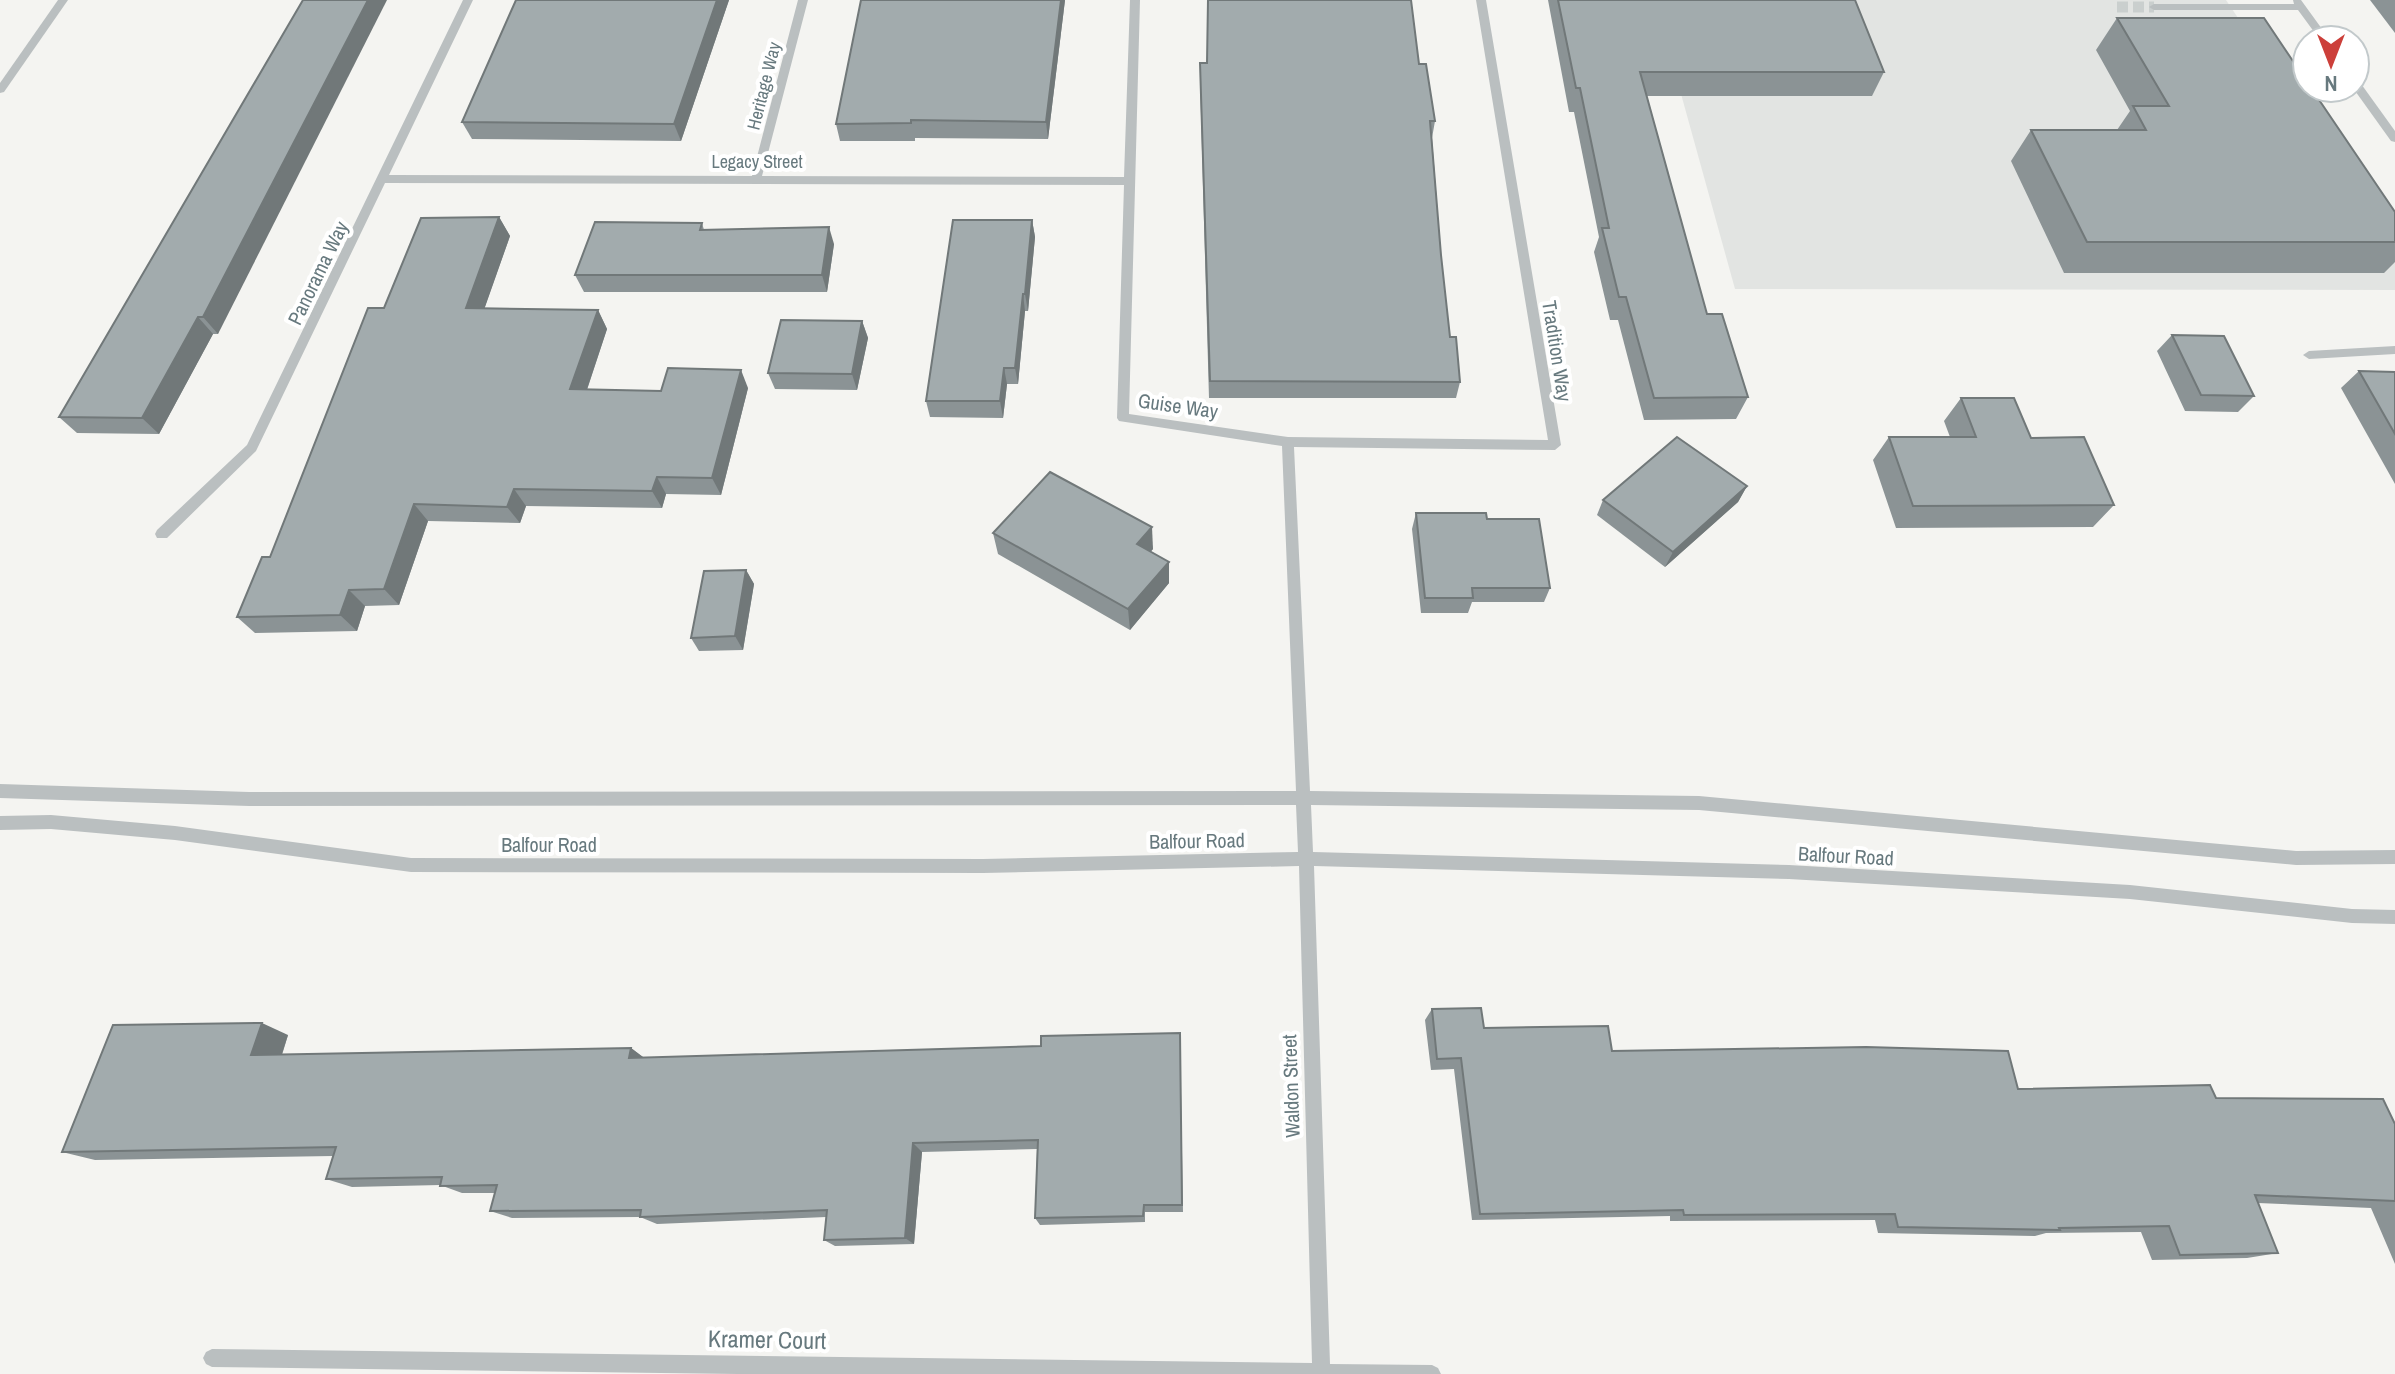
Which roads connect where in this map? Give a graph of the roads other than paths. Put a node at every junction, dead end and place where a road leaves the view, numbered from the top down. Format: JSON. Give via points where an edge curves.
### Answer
{"nodes":[{"id":1,"x":63,"y":0,"type":"edge"},
{"id":2,"x":468,"y":0,"type":"edge"},
{"id":3,"x":803,"y":0,"type":"edge"},
{"id":4,"x":1135,"y":0,"type":"edge"},
{"id":5,"x":1481,"y":0,"type":"edge"},
{"id":6,"x":2298,"y":3,"type":"edge"},
{"id":7,"x":2154,"y":7,"type":"dead end"},
{"id":8,"x":2313,"y":24,"type":"edge"},
{"id":9,"x":0,"y":90,"type":"edge"},
{"id":10,"x":2370,"y":104,"type":"edge"},
{"id":11,"x":2395,"y":139,"type":"edge"},
{"id":12,"x":384,"y":179,"type":"junction"},
{"id":13,"x":756,"y":180,"type":"junction"},
{"id":14,"x":1130,"y":181,"type":"junction"},
{"id":15,"x":2395,"y":350,"type":"edge"},
{"id":16,"x":2309,"y":355,"type":"dead end"},
{"id":17,"x":1288,"y":442,"type":"junction"},
{"id":18,"x":162,"y":534,"type":"dead end"},
{"id":19,"x":0,"y":791,"type":"edge"},
{"id":20,"x":1301,"y":798,"type":"junction"},
{"id":21,"x":0,"y":823,"type":"edge"},
{"id":22,"x":2395,"y":857,"type":"edge"},
{"id":23,"x":1306,"y":859,"type":"junction"},
{"id":24,"x":2395,"y":917,"type":"edge"},
{"id":25,"x":212,"y":1358,"type":"dead end"},
{"id":26,"x":1321,"y":1372,"type":"edge"},
{"id":27,"x":1432,"y":1374,"type":"edge"}],
"edges":[{"from":1,"to":9,"type":"street"},
{"from":2,"to":12,"type":"street","name":"Panorama Way"},
{"from":3,"to":13,"type":"street","name":"Heritage Way"},
{"from":4,"to":14,"type":"street","name":"Guise Way"},
{"from":5,"to":17,"type":"street","name":"Tradition Way","via":[[1555,445]]},
{"from":6,"to":7,"type":"street"},
{"from":6,"to":8,"type":"street"},
{"from":10,"to":11,"type":"street"},
{"from":12,"to":13,"type":"street","name":"Legacy Street"},
{"from":12,"to":18,"type":"street","name":"Panorama Way","via":[[252,448]]},
{"from":13,"to":14,"type":"street","name":"Legacy Street"},
{"from":14,"to":17,"type":"street","name":"Guise Way","via":[[1123,418]]},
{"from":15,"to":16,"type":"street"},
{"from":17,"to":20,"type":"street"},
{"from":19,"to":20,"type":"street","name":"Balfour Road","via":[[249,799]]},
{"from":20,"to":22,"type":"street","name":"Balfour Road","via":[[1699,803],[2296,858]]},
{"from":20,"to":23,"type":"street","name":"Waldon Street"},
{"from":21,"to":23,"type":"street","name":"Balfour Road","via":[[175,833],[411,865],[983,866]]},
{"from":23,"to":24,"type":"street","name":"Balfour Road","via":[[1820,874],[2130,892]]},
{"from":23,"to":26,"type":"street","name":"Waldon Street"},
{"from":25,"to":26,"type":"street","name":"Kramer Court"},
{"from":26,"to":27,"type":"street","name":"Kramer Court"}]}
